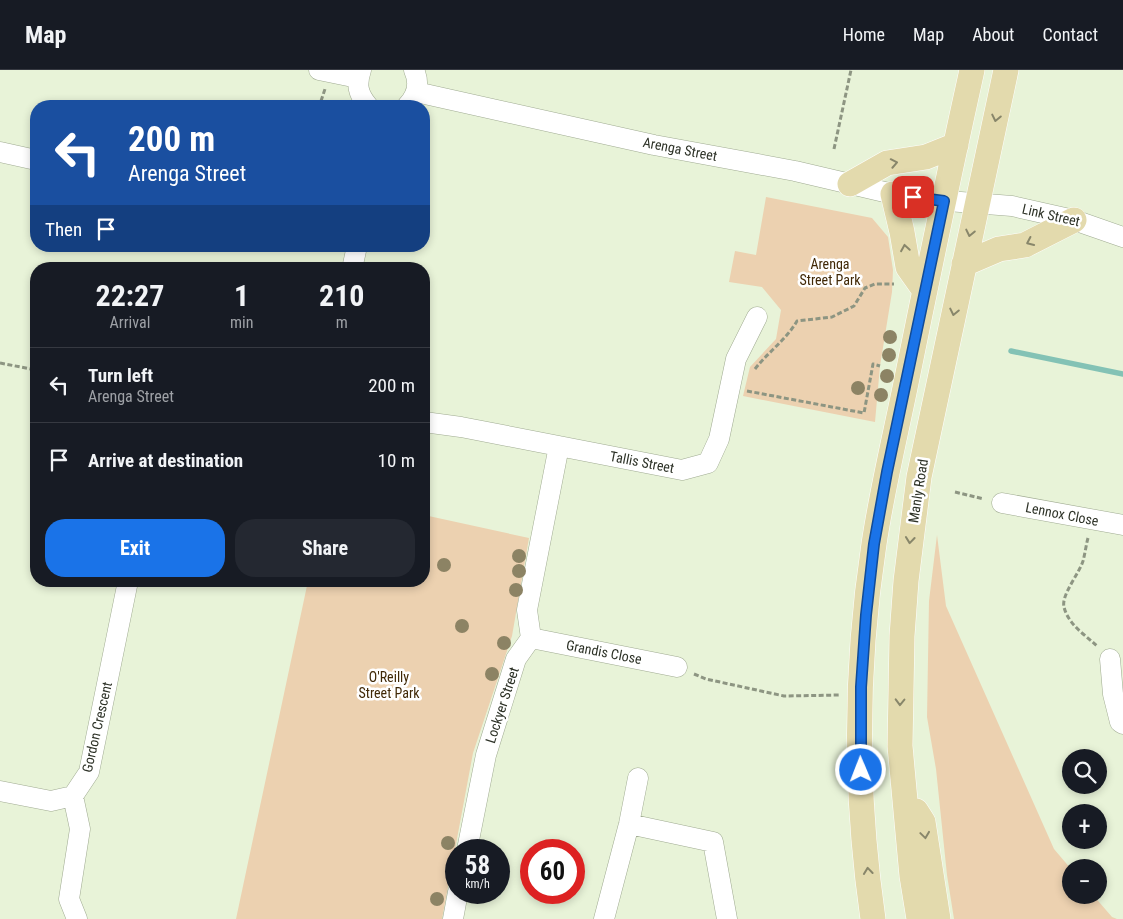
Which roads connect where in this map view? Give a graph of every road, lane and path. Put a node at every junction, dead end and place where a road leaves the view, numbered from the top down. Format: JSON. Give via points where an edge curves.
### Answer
{"nodes":[{"id":1,"x":319,"y":70,"type":"edge"},
{"id":2,"x":414,"y":70,"type":"edge"},
{"id":3,"x":851,"y":70,"type":"edge"},
{"id":4,"x":972,"y":70,"type":"edge"},
{"id":5,"x":1006,"y":70,"type":"edge"},
{"id":6,"x":359,"y":74,"type":"edge"},
{"id":7,"x":411,"y":99,"type":"edge"},
{"id":8,"x":363,"y":100,"type":"edge"},
{"id":9,"x":430,"y":103,"type":"edge"},
{"id":10,"x":956,"y":145,"type":"junction"},
{"id":11,"x":834,"y":149,"type":"dead end"},
{"id":12,"x":0,"y":152,"type":"edge"},
{"id":13,"x":30,"y":159,"type":"edge"},
{"id":14,"x":850,"y":184,"type":"junction"},
{"id":15,"x":892,"y":194,"type":"junction"},
{"id":16,"x":944,"y":201,"type":"junction"},
{"id":17,"x":978,"y":203,"type":"junction"},
{"id":18,"x":1074,"y":220,"type":"junction"},
{"id":19,"x":1123,"y":236,"type":"edge"},
{"id":20,"x":964,"y":264,"type":"junction"},
{"id":21,"x":894,"y":284,"type":"dead end"},
{"id":22,"x":925,"y":291,"type":"junction"},
{"id":23,"x":757,"y":317,"type":"dead end"},
{"id":24,"x":0,"y":362,"type":"edge"},
{"id":25,"x":880,"y":366,"type":"dead end"},
{"id":26,"x":30,"y":369,"type":"edge"},
{"id":27,"x":752,"y":372,"type":"dead end"},
{"id":28,"x":750,"y":382,"type":"dead end"},
{"id":29,"x":739,"y":389,"type":"junction"},
{"id":30,"x":430,"y":423,"type":"edge"},
{"id":31,"x":559,"y":446,"type":"junction"},
{"id":32,"x":955,"y":492,"type":"dead end"},
{"id":33,"x":1002,"y":503,"type":"joint"},
{"id":34,"x":1091,"y":519,"type":"junction"},
{"id":35,"x":1123,"y":525,"type":"edge"},
{"id":36,"x":127,"y":587,"type":"edge"},
{"id":37,"x":531,"y":638,"type":"junction"},
{"id":38,"x":1110,"y":659,"type":"joint"},
{"id":39,"x":677,"y":666,"type":"joint"},
{"id":40,"x":841,"y":695,"type":"dead end"},
{"id":41,"x":1123,"y":724,"type":"edge"},
{"id":42,"x":638,"y":778,"type":"dead end"},
{"id":43,"x":0,"y":791,"type":"edge"},
{"id":44,"x":904,"y":792,"type":"junction"},
{"id":45,"x":73,"y":796,"type":"junction"},
{"id":46,"x":629,"y":824,"type":"junction"},
{"id":47,"x":468,"y":839,"type":"edge"},
{"id":48,"x":456,"y":904,"type":"edge"},
{"id":49,"x":76,"y":919,"type":"edge"},
{"id":50,"x":453,"y":919,"type":"edge"},
{"id":51,"x":604,"y":919,"type":"edge"},
{"id":52,"x":726,"y":919,"type":"edge"},
{"id":53,"x":873,"y":919,"type":"edge"},
{"id":54,"x":919,"y":919,"type":"edge"},
{"id":55,"x":938,"y":919,"type":"edge"}],
"edges":[{"from":1,"to":6,"type":"street"},
{"from":2,"to":7,"type":"street","via":[[416,75]]},
{"from":3,"to":11,"type":"path"},
{"from":4,"to":10,"type":"main road"},
{"from":5,"to":17,"type":"main road","name":"Manly Road","one_way":true},
{"from":6,"to":8,"type":"street","via":[[358,88]]},
{"from":9,"to":14,"type":"street","name":"Arenga Street"},
{"from":14,"to":10,"type":"main road","one_way":true,"via":[[887,163],[926,157]]},
{"from":10,"to":16,"type":"main road"},
{"from":12,"to":13,"type":"street"},
{"from":14,"to":15,"type":"street","name":"Arenga Street"},
{"from":15,"to":16,"type":"street","name":"Arenga Street"},
{"from":22,"to":15,"type":"main road","one_way":true,"via":[[908,267]]},
{"from":16,"to":17,"type":"street","name":"Link Street"},
{"from":16,"to":22,"type":"main road"},
{"from":17,"to":18,"type":"street","name":"Link Street","via":[[1004,205]]},
{"from":17,"to":20,"type":"main road","name":"Manly Road","one_way":true},
{"from":18,"to":19,"type":"street","name":"Link Street"},
{"from":18,"to":20,"type":"main road","one_way":true,"via":[[1025,245],[999,249]]},
{"from":20,"to":44,"type":"main road","name":"Manly Road","one_way":true,"via":[[912,523],[902,636],[900,738]]},
{"from":21,"to":27,"type":"path","via":[[875,284],[865,288],[854,306],[832,317],[797,321],[790,333]]},
{"from":53,"to":22,"type":"main road","one_way":true,"via":[[863,825],[860,751],[866,615],[876,535]]},
{"from":23,"to":29,"type":"street","name":"Tallis Street","via":[[736,360]]},
{"from":24,"to":26,"type":"path"},
{"from":25,"to":29,"type":"path","via":[[873,364],[864,412]]},
{"from":28,"to":29,"type":"path"},
{"from":29,"to":31,"type":"street","name":"Tallis Street","via":[[708,463],[682,470]]},
{"from":30,"to":31,"type":"street","name":"Tallis Street"},
{"from":31,"to":37,"type":"street","via":[[527,610]]},
{"from":32,"to":33,"type":"path"},
{"from":33,"to":34,"type":"street","name":"Lennox Close"},
{"from":34,"to":35,"type":"street","name":"Lennox Close"},
{"from":34,"to":38,"type":"path","via":[[1083,561],[1065,595],[1064,607],[1073,624]]},
{"from":36,"to":45,"type":"street","name":"Gordon Crescent","via":[[89,772]]},
{"from":37,"to":39,"type":"street","name":"Grandis Close"},
{"from":37,"to":47,"type":"street","name":"Lockyer Street","via":[[516,659],[486,755]]},
{"from":38,"to":41,"type":"street","via":[[1113,694]]},
{"from":39,"to":40,"type":"path","via":[[706,679],[784,696]]},
{"from":42,"to":46,"type":"street"},
{"from":43,"to":45,"type":"street","via":[[51,802]]},
{"from":44,"to":54,"type":"main road","name":"Manly Road"},
{"from":44,"to":55,"type":"main road","one_way":true,"via":[[923,822]]},
{"from":45,"to":49,"type":"street","via":[[80,829],[69,899]]},
{"from":46,"to":51,"type":"street"},
{"from":46,"to":52,"type":"street","via":[[714,842]]},
{"from":48,"to":50,"type":"street"}]}
